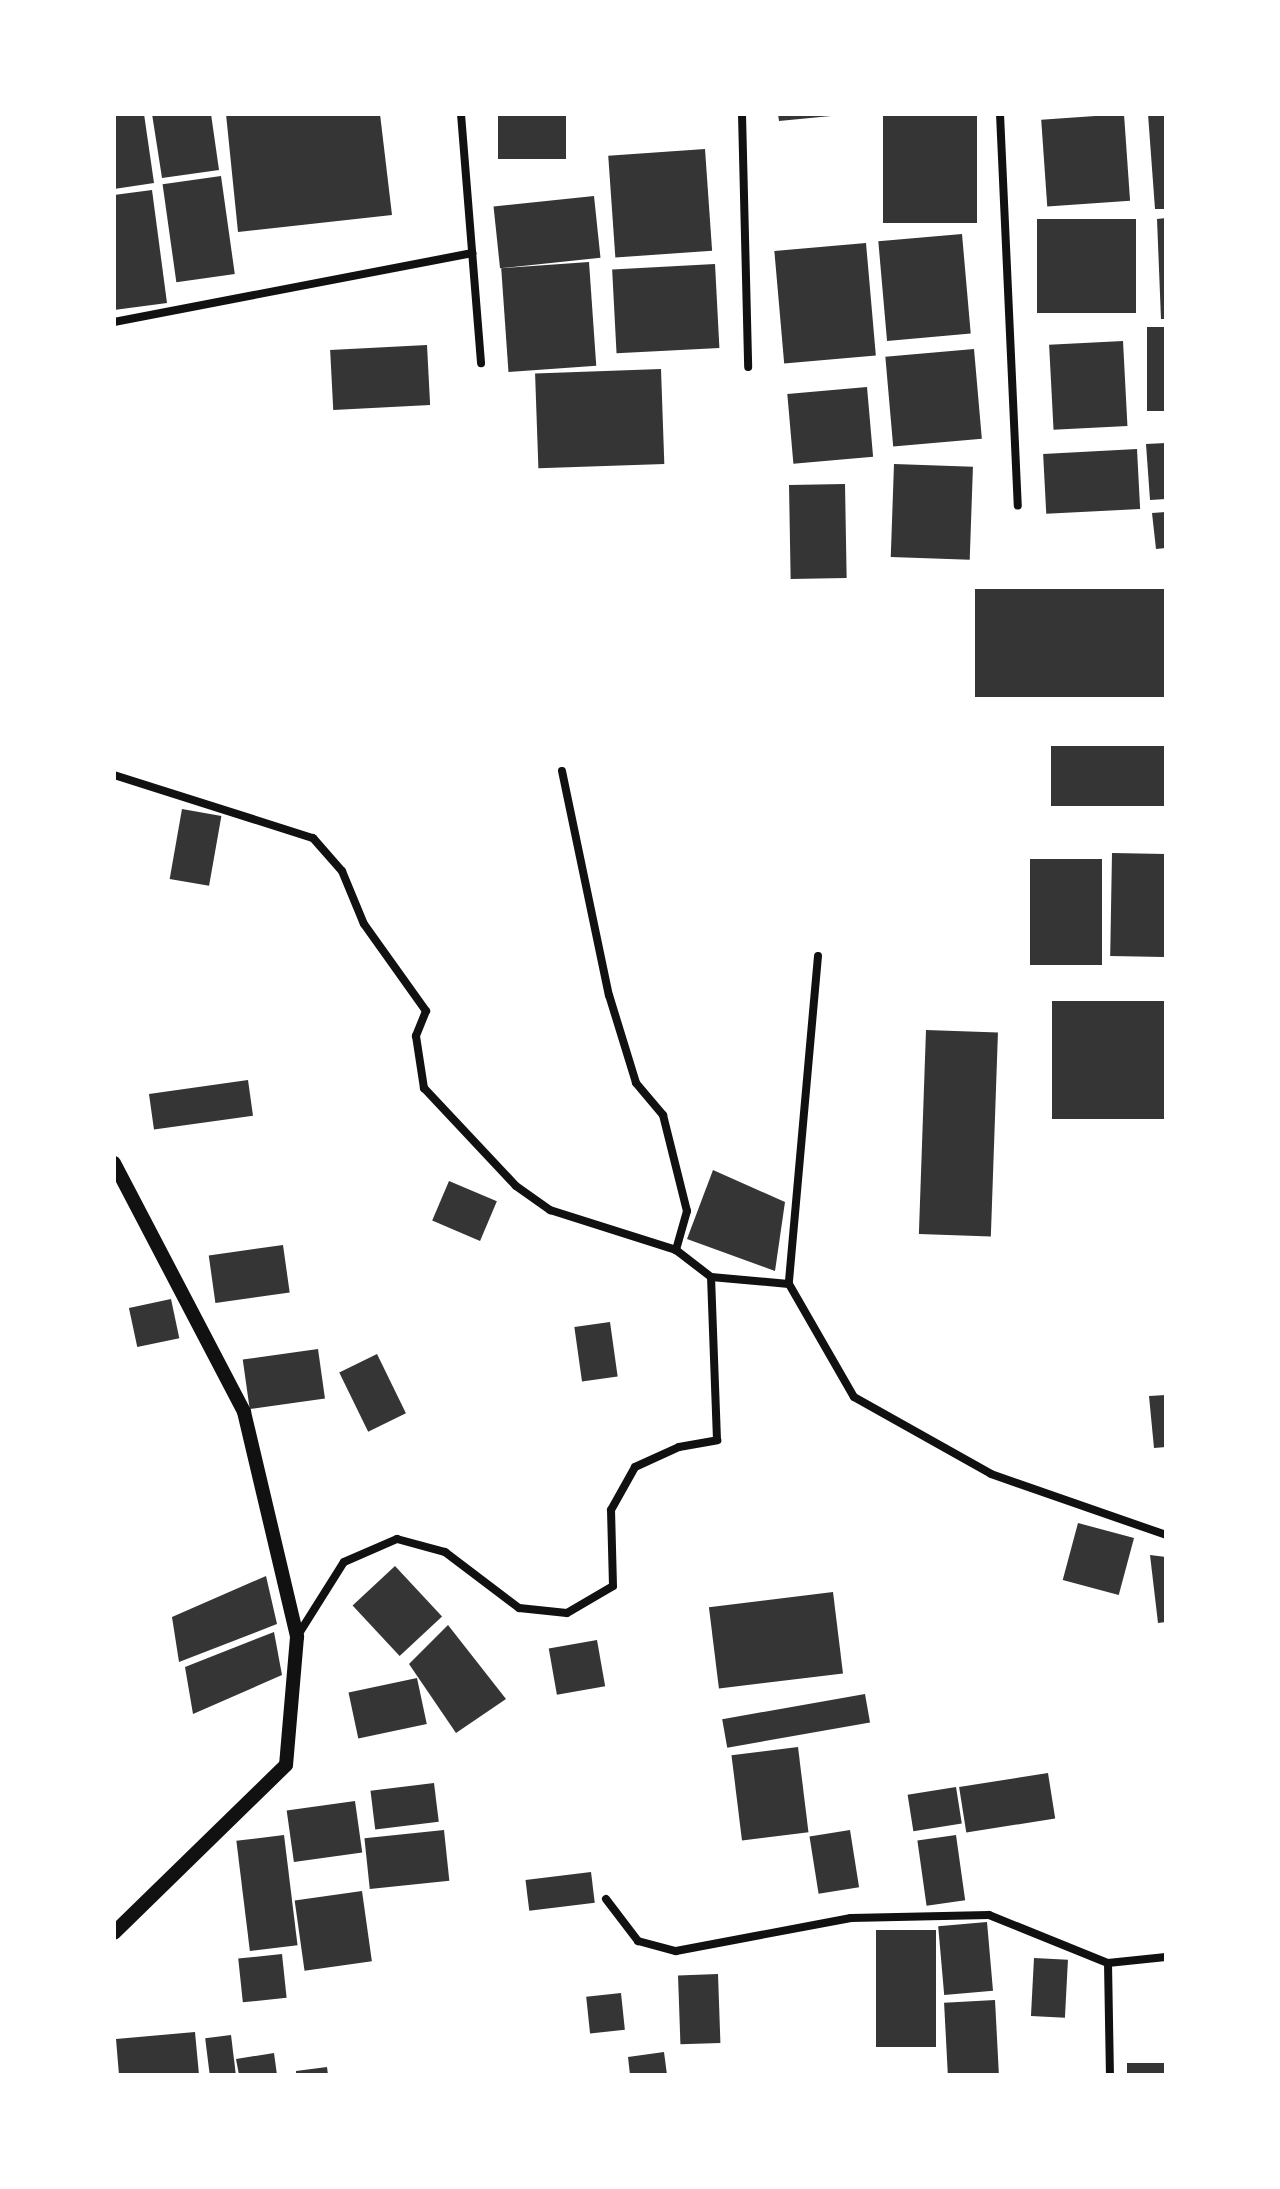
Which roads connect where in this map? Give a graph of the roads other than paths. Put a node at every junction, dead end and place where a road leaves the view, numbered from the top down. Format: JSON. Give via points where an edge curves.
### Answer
{"nodes":[{"id":1,"x":461,"y":114,"type":"edge"},
{"id":2,"x":742,"y":114,"type":"edge"},
{"id":3,"x":1000,"y":114,"type":"edge"},
{"id":4,"x":472,"y":253,"type":"junction"},
{"id":5,"x":114,"y":322,"type":"edge"},
{"id":6,"x":481,"y":363,"type":"dead end"},
{"id":7,"x":748,"y":367,"type":"dead end"},
{"id":8,"x":1018,"y":506,"type":"dead end"},
{"id":9,"x":562,"y":771,"type":"dead end"},
{"id":10,"x":114,"y":775,"type":"edge"},
{"id":11,"x":818,"y":956,"type":"dead end"},
{"id":12,"x":114,"y":1163,"type":"edge"},
{"id":13,"x":676,"y":1250,"type":"junction"},
{"id":14,"x":711,"y":1277,"type":"junction"},
{"id":15,"x":789,"y":1284,"type":"junction"},
{"id":16,"x":1166,"y":1535,"type":"edge"},
{"id":17,"x":297,"y":1637,"type":"junction"},
{"id":18,"x":606,"y":1899,"type":"dead end"},
{"id":19,"x":114,"y":1933,"type":"edge"},
{"id":20,"x":1166,"y":1957,"type":"edge"},
{"id":21,"x":1108,"y":1963,"type":"junction"},
{"id":22,"x":1110,"y":2075,"type":"edge"}],
"edges":[{"from":1,"to":4,"type":"street"},
{"from":2,"to":7,"type":"street"},
{"from":3,"to":8,"type":"street"},
{"from":4,"to":5,"type":"street"},
{"from":4,"to":6,"type":"street"},
{"from":9,"to":13,"type":"street","via":[[609,995],[636,1083],[663,1115],[687,1211]]},
{"from":10,"to":13,"type":"street","via":[[313,838],[342,871],[364,924],[426,1011],[416,1036],[424,1088],[516,1186],[550,1210]]},
{"from":11,"to":15,"type":"street"},
{"from":12,"to":17,"type":"street","via":[[244,1412]]},
{"from":13,"to":14,"type":"street"},
{"from":14,"to":15,"type":"street"},
{"from":14,"to":17,"type":"street","via":[[717,1440],[679,1447],[635,1467],[611,1510],[613,1586],[567,1613],[519,1608],[445,1552],[397,1539],[344,1562]]},
{"from":15,"to":16,"type":"street","via":[[854,1397],[991,1474]]},
{"from":17,"to":19,"type":"street","via":[[286,1765]]},
{"from":18,"to":21,"type":"street","via":[[638,1941],[676,1951],[851,1918],[989,1915]]},
{"from":20,"to":21,"type":"street"},
{"from":21,"to":22,"type":"street"}]}
